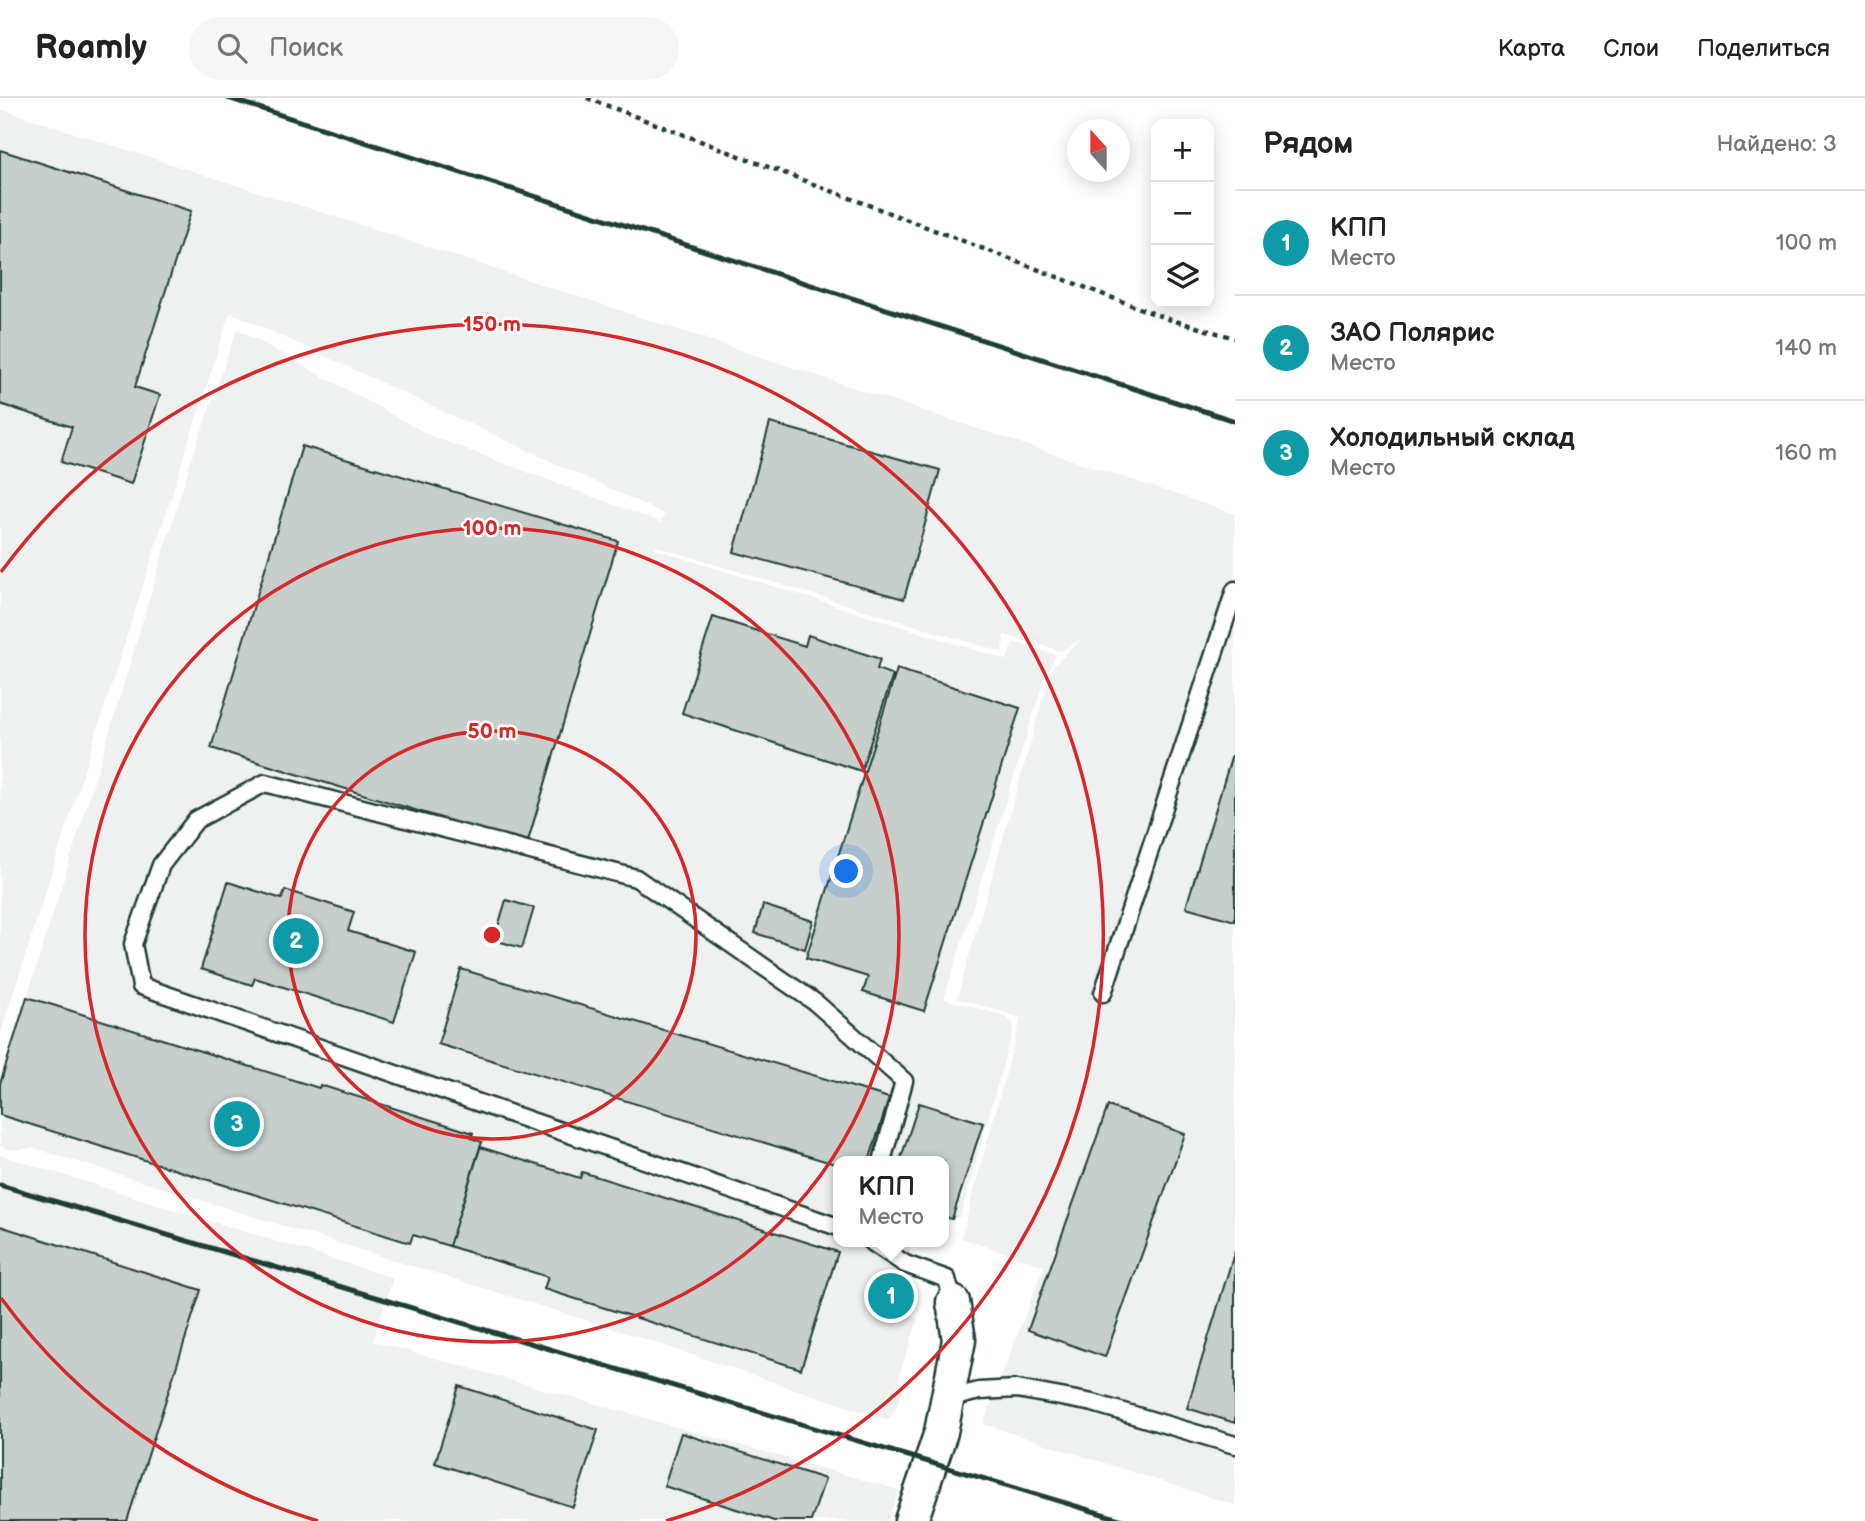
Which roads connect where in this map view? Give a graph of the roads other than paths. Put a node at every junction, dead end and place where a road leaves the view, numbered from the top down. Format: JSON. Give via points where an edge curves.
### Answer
{"nodes":[{"id":1,"x":1235,"y":590,"type":"edge"},
{"id":2,"x":1103,"y":993,"type":"dead end"},
{"id":3,"x":883,"y":1156,"type":"edge"},
{"id":4,"x":833,"y":1225,"type":"edge"},
{"id":5,"x":880,"y":1247,"type":"edge"},
{"id":6,"x":953,"y":1301,"type":"joint"},
{"id":7,"x":947,"y":1399,"type":"junction"},
{"id":8,"x":1235,"y":1446,"type":"edge"},
{"id":9,"x":911,"y":1521,"type":"edge"}],
"edges":[{"from":1,"to":2,"type":"lane"},
{"from":3,"to":4,"type":"lane","via":[[904,1081],[816,1003],[636,878],[265,783],[196,820],[161,865],[133,944],[141,986]]},
{"from":5,"to":6,"type":"lane","via":[[905,1264],[947,1279]]},
{"from":6,"to":7,"type":"street","via":[[959,1340]]},
{"from":7,"to":8,"type":"lane","via":[[1017,1389],[1093,1403]]},
{"from":7,"to":9,"type":"street","via":[[941,1432]]}]}
